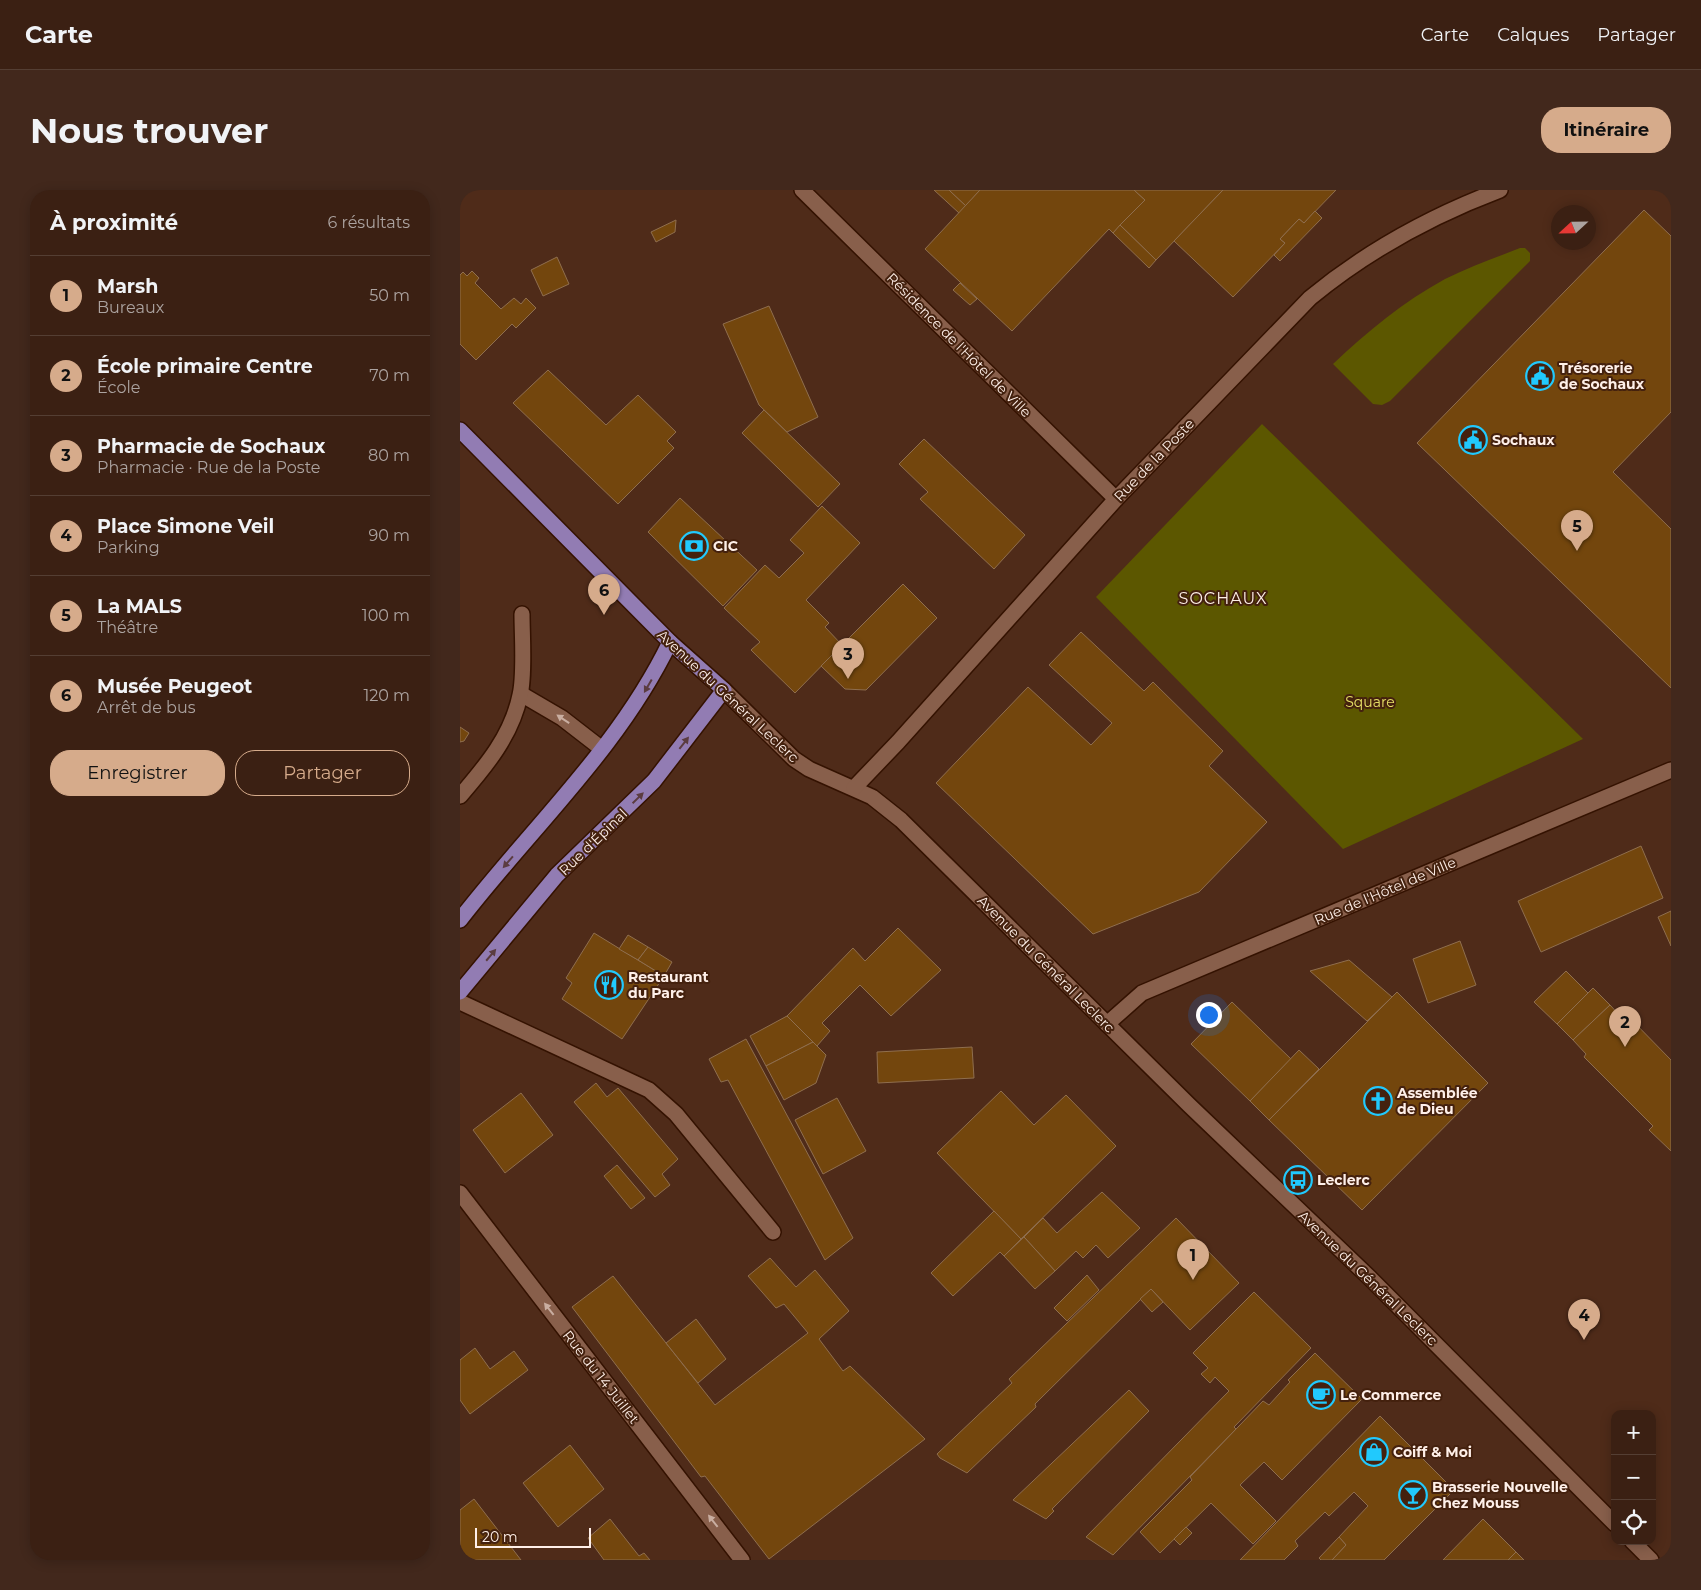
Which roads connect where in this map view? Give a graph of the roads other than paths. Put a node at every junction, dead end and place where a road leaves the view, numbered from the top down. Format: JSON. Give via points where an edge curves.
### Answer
{"nodes":[{"id":1,"x":802,"y":190,"type":"edge"},
{"id":2,"x":1500,"y":190,"type":"edge"},
{"id":3,"x":460,"y":430,"type":"edge"},
{"id":4,"x":1116,"y":500,"type":"junction"},
{"id":5,"x":522,"y":614,"type":"dead end"},
{"id":6,"x":670,"y":642,"type":"junction"},
{"id":7,"x":724,"y":690,"type":"junction"},
{"id":8,"x":520,"y":694,"type":"junction"},
{"id":9,"x":602,"y":749,"type":"junction"},
{"id":10,"x":1671,"y":770,"type":"edge"},
{"id":11,"x":854,"y":788,"type":"junction"},
{"id":12,"x":460,"y":796,"type":"edge"},
{"id":13,"x":460,"y":920,"type":"edge"},
{"id":14,"x":460,"y":992,"type":"edge"},
{"id":15,"x":460,"y":1002,"type":"edge"},
{"id":16,"x":1107,"y":1024,"type":"junction"},
{"id":17,"x":460,"y":1193,"type":"edge"},
{"id":18,"x":773,"y":1232,"type":"dead end"},
{"id":19,"x":1611,"y":1520,"type":"edge"},
{"id":20,"x":1636,"y":1545,"type":"edge"},
{"id":21,"x":742,"y":1560,"type":"edge"},
{"id":22,"x":1651,"y":1560,"type":"edge"}],
"edges":[{"from":1,"to":4,"type":"street","name":"Résidence de l'Hôtel de Ville"},
{"from":2,"to":4,"type":"street","name":"Rue de la Poste","via":[[1459,205],[1402,235],[1339,275],[1310,298]]},
{"from":3,"to":6,"type":"main road","name":"Avenue du Général Leclerc"},
{"from":4,"to":11,"type":"street","name":"Rue de la Poste"},
{"from":5,"to":8,"type":"street"},
{"from":6,"to":7,"type":"main road","name":"Avenue du Général Leclerc"},
{"from":6,"to":9,"type":"main road","one_way":true,"via":[[642,695]]},
{"from":7,"to":11,"type":"street","name":"Avenue du Général Leclerc","via":[[794,759]]},
{"from":14,"to":7,"type":"main road","name":"Rue d'Épinal","one_way":true,"via":[[558,875],[654,781]]},
{"from":9,"to":8,"type":"street","one_way":true,"via":[[562,718]]},
{"from":8,"to":12,"type":"street","via":[[505,738]]},
{"from":9,"to":13,"type":"main road","one_way":true},
{"from":10,"to":16,"type":"street","name":"Rue de l'Hôtel de Ville","via":[[1142,993]]},
{"from":11,"to":16,"type":"street","name":"Avenue du Général Leclerc","via":[[872,797],[901,820]]},
{"from":15,"to":18,"type":"street","via":[[649,1090],[676,1114]]},
{"from":16,"to":19,"type":"street","name":"Avenue du Général Leclerc","via":[[1370,1278]]},
{"from":21,"to":17,"type":"street","name":"Rue du 14 Juillet","one_way":true},
{"from":20,"to":22,"type":"street"}]}
